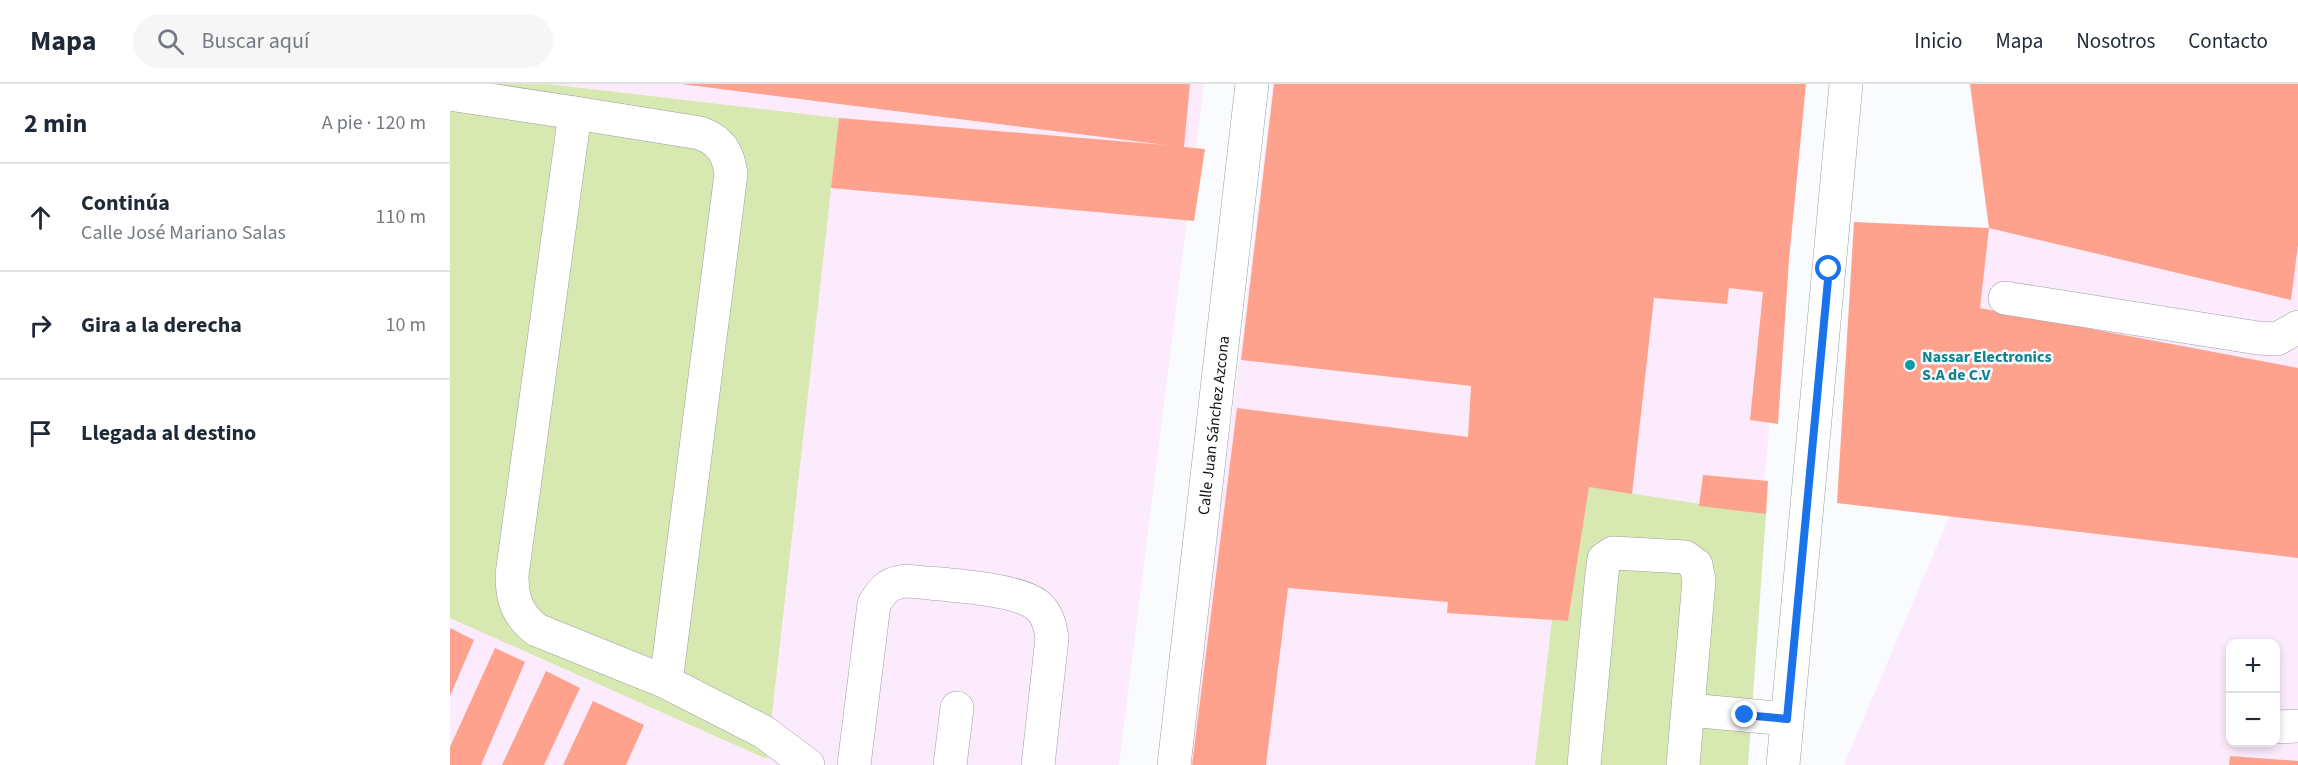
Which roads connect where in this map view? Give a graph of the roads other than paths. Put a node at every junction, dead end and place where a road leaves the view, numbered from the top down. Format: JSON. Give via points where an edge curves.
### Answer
{"nodes":[{"id":1,"x":1252,"y":84,"type":"edge"},
{"id":2,"x":1845,"y":84,"type":"edge"},
{"id":3,"x":450,"y":94,"type":"edge"},
{"id":4,"x":575,"y":113,"type":"junction"},
{"id":5,"x":2005,"y":298,"type":"dead end"},
{"id":6,"x":2298,"y":327,"type":"edge"},
{"id":7,"x":666,"y":682,"type":"junction"},
{"id":8,"x":1690,"y":700,"type":"junction"},
{"id":9,"x":957,"y":708,"type":"dead end"},
{"id":10,"x":1788,"y":709,"type":"junction"},
{"id":11,"x":2298,"y":726,"type":"edge"},
{"id":12,"x":2280,"y":727,"type":"edge"},
{"id":13,"x":808,"y":765,"type":"edge"},
{"id":14,"x":854,"y":765,"type":"edge"},
{"id":15,"x":950,"y":765,"type":"edge"},
{"id":16,"x":1038,"y":765,"type":"edge"},
{"id":17,"x":1174,"y":765,"type":"edge"},
{"id":18,"x":1584,"y":765,"type":"edge"},
{"id":19,"x":1683,"y":765,"type":"edge"},
{"id":20,"x":1783,"y":765,"type":"edge"}],
"edges":[{"from":1,"to":17,"type":"street","name":"Calle Juan Sánchez Azcona"},
{"from":2,"to":10,"type":"street"},
{"from":3,"to":4,"type":"street"},
{"from":4,"to":7,"type":"street","via":[[512,591],[523,620],[537,630]]},
{"from":4,"to":7,"type":"street","via":[[700,133],[715,139],[729,159],[731,174]]},
{"from":5,"to":6,"type":"street","via":[[2258,338],[2277,339]]},
{"from":7,"to":13,"type":"street","via":[[764,732]]},
{"from":8,"to":10,"type":"street"},
{"from":8,"to":18,"type":"street","via":[[1699,580],[1696,565],[1685,556],[1612,553],[1604,559],[1602,573]]},
{"from":8,"to":19,"type":"street"},
{"from":9,"to":15,"type":"street"},
{"from":10,"to":20,"type":"street"},
{"from":11,"to":12,"type":"street"},
{"from":14,"to":16,"type":"street","via":[[874,604],[883,589],[894,582],[908,581],[1026,598],[1050,622],[1052,638]]}]}
